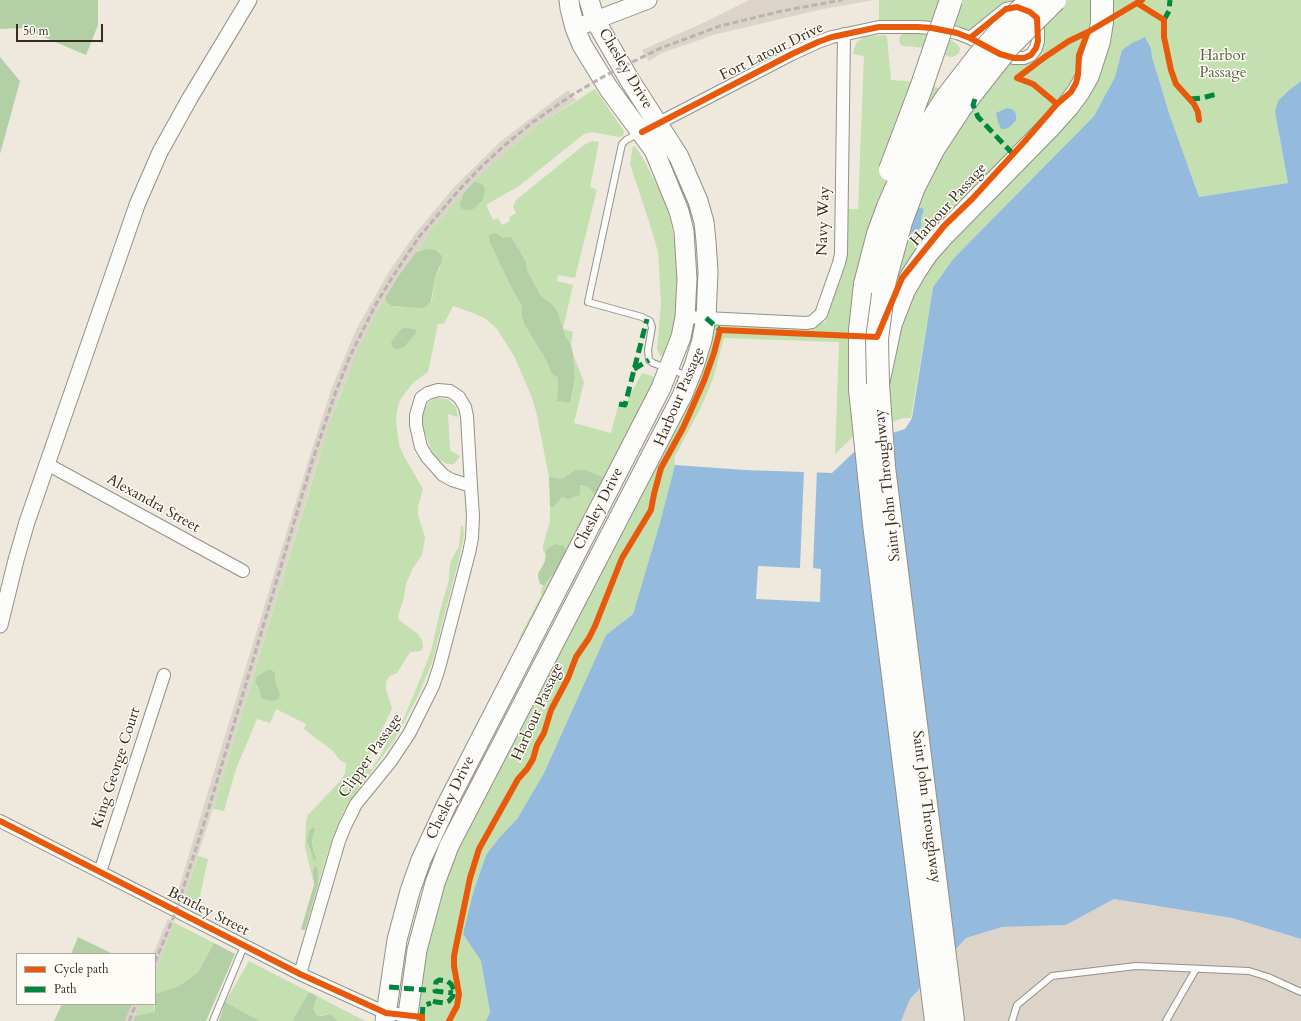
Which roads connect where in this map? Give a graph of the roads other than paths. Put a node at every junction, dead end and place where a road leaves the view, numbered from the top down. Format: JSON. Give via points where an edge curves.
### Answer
{"nodes":[{"id":1,"x":249,"y":0,"type":"edge"},
{"id":2,"x":570,"y":0,"type":"edge"},
{"id":3,"x":589,"y":0,"type":"edge"},
{"id":4,"x":648,"y":0,"type":"edge"},
{"id":5,"x":951,"y":0,"type":"edge"},
{"id":6,"x":1032,"y":0,"type":"edge"},
{"id":7,"x":1055,"y":0,"type":"edge"},
{"id":8,"x":1102,"y":0,"type":"edge"},
{"id":9,"x":595,"y":20,"type":"junction"},
{"id":10,"x":575,"y":28,"type":"junction"},
{"id":11,"x":844,"y":34,"type":"junction"},
{"id":12,"x":970,"y":38,"type":"junction"},
{"id":13,"x":650,"y":128,"type":"junction"},
{"id":14,"x":865,"y":284,"type":"junction"},
{"id":15,"x":685,"y":317,"type":"junction"},
{"id":16,"x":706,"y":318,"type":"junction"},
{"id":17,"x":669,"y":369,"type":"junction"},
{"id":18,"x":690,"y":377,"type":"junction"},
{"id":19,"x":878,"y":384,"type":"junction"},
{"id":20,"x":47,"y":464,"type":"junction"},
{"id":21,"x":471,"y":486,"type":"junction"},
{"id":22,"x":243,"y":571,"type":"dead end"},
{"id":23,"x":0,"y":625,"type":"edge"},
{"id":24,"x":164,"y":675,"type":"dead end"},
{"id":25,"x":447,"y":804,"type":"junction"},
{"id":26,"x":466,"y":812,"type":"junction"},
{"id":27,"x":0,"y":821,"type":"edge"},
{"id":28,"x":100,"y":872,"type":"junction"},
{"id":29,"x":244,"y":946,"type":"junction"},
{"id":30,"x":1196,"y":969,"type":"junction"},
{"id":31,"x":300,"y":974,"type":"junction"},
{"id":32,"x":1301,"y":992,"type":"edge"},
{"id":33,"x":385,"y":1017,"type":"edge"},
{"id":34,"x":407,"y":1018,"type":"edge"},
{"id":35,"x":213,"y":1021,"type":"edge"},
{"id":36,"x":936,"y":1021,"type":"edge"},
{"id":37,"x":953,"y":1021,"type":"edge"},
{"id":38,"x":1012,"y":1021,"type":"edge"},
{"id":39,"x":1166,"y":1021,"type":"edge"}],
"edges":[{"from":1,"to":20,"type":"street","via":[[190,98],[147,180]]},
{"from":2,"to":10,"type":"main road","name":"Chesley Drive"},
{"from":3,"to":9,"type":"main road","name":"Chesley Drive"},
{"from":4,"to":9,"type":"main road"},
{"from":5,"to":14,"type":"highway","bridge":true,"via":[[869,232]]},
{"from":6,"to":14,"type":"highway","name":"Saint John Throughway","bridge":true,"via":[[1011,19],[978,57],[947,97],[919,140],[888,207]]},
{"from":7,"to":19,"type":"highway","name":"Saint John Throughway","bridge":true,"via":[[1009,46],[961,107],[934,148],[914,186],[885,280],[878,339]]},
{"from":8,"to":19,"type":"highway","bridge":true,"via":[[1099,41],[1088,75],[1068,106],[1051,125],[927,253],[904,290],[891,323]]},
{"from":9,"to":10,"type":"main road"},
{"from":9,"to":13,"type":"main road","name":"Chesley Drive","via":[[629,79]]},
{"from":10,"to":13,"type":"main road","name":"Chesley Drive","via":[[582,45],[609,89]]},
{"from":11,"to":12,"type":"street","name":"Fort Latour Drive","via":[[879,28],[918,27]]},
{"from":11,"to":13,"type":"street","name":"Fort Latour Drive","via":[[792,54]]},
{"from":11,"to":16,"type":"street","name":"Navy Way","via":[[841,254],[821,314],[817,319],[806,323]]},
{"from":12,"to":12,"type":"street","name":"Fort Latour Drive","via":[[1006,9],[1017,7],[1037,18],[1036,48],[1031,55],[1024,58],[1000,54]]},
{"from":13,"to":15,"type":"main road","name":"Chesley Drive","via":[[654,150],[679,211],[684,231],[687,279]]},
{"from":13,"to":16,"type":"main road","name":"Chesley Drive","via":[[679,157],[704,222],[708,272]]},
{"from":13,"to":17,"type":"lane","via":[[622,144],[588,302],[650,320],[652,327],[649,360],[653,364]]},
{"from":14,"to":36,"type":"highway","name":"Saint John Throughway","via":[[860,330],[860,396]]},
{"from":15,"to":16,"type":"street","name":"Navy Way"},
{"from":15,"to":17,"type":"main road","name":"Chesley Drive","via":[[681,337]]},
{"from":16,"to":18,"type":"main road","name":"Chesley Drive"},
{"from":17,"to":18,"type":"lane"},
{"from":17,"to":25,"type":"main road","name":"Chesley Drive","via":[[658,395]]},
{"from":18,"to":26,"type":"main road","name":"Chesley Drive","via":[[646,467]]},
{"from":19,"to":37,"type":"highway","name":"Saint John Throughway","via":[[884,467]]},
{"from":20,"to":22,"type":"street","name":"Alexandra Street"},
{"from":20,"to":23,"type":"street","via":[[16,560]]},
{"from":21,"to":21,"type":"street","name":"Clipper Passage","via":[[443,475],[421,447],[416,414],[421,398],[428,393],[438,390],[450,391],[463,402],[467,416]]},
{"from":21,"to":31,"type":"street","name":"Clipper Passage","via":[[473,526],[470,553],[433,686],[409,734],[356,804],[345,826]]},
{"from":24,"to":28,"type":"street","name":"King George Court"},
{"from":25,"to":26,"type":"main road"},
{"from":25,"to":33,"type":"main road","name":"Chesley Drive","via":[[421,860],[408,897],[397,940]]},
{"from":26,"to":34,"type":"main road","name":"Chesley Drive","via":[[435,883],[417,950]]},
{"from":27,"to":28,"type":"street","name":"Bentley Street"},
{"from":28,"to":29,"type":"street","name":"Bentley Street"},
{"from":29,"to":31,"type":"street","name":"Bentley Street"},
{"from":29,"to":35,"type":"lane"},
{"from":30,"to":32,"type":"lane","via":[[1249,971]]},
{"from":30,"to":38,"type":"lane","via":[[1136,966],[1052,976],[1017,1005]]},
{"from":30,"to":39,"type":"lane"},
{"from":31,"to":33,"type":"street","name":"Bentley Street"},
{"from":33,"to":34,"type":"street","name":"Bentley Street"}]}
